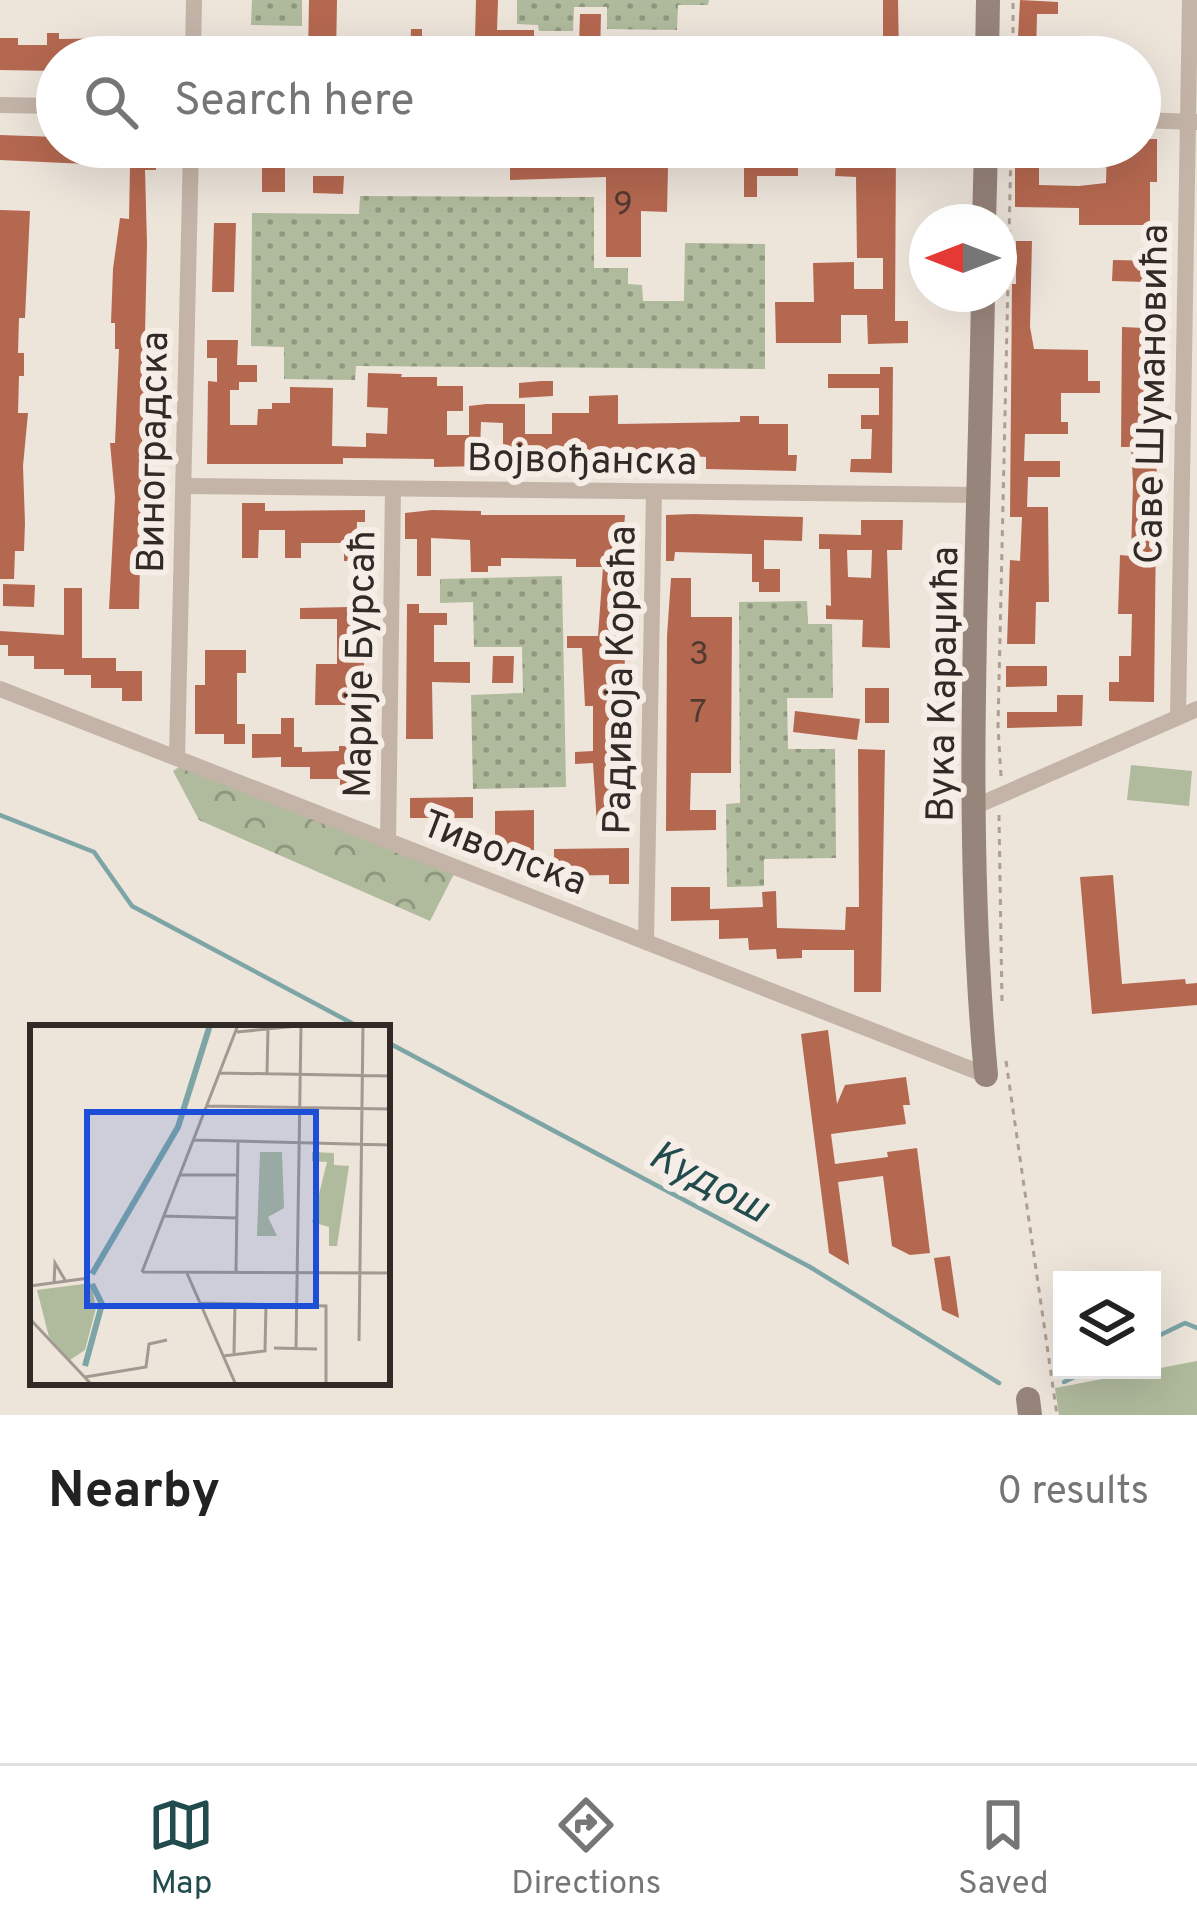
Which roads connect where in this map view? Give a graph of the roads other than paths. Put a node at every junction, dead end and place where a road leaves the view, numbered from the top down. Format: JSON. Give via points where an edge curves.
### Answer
{"nodes":[{"id":1,"x":194,"y":0,"type":"edge"},
{"id":2,"x":988,"y":0,"type":"edge"},
{"id":3,"x":1190,"y":0,"type":"edge"},
{"id":4,"x":193,"y":36,"type":"edge"},
{"id":5,"x":987,"y":36,"type":"edge"},
{"id":6,"x":0,"y":105,"type":"edge"},
{"id":7,"x":36,"y":106,"type":"edge"},
{"id":8,"x":1161,"y":121,"type":"edge"},
{"id":9,"x":1192,"y":122,"type":"edge"},
{"id":10,"x":191,"y":168,"type":"edge"},
{"id":11,"x":986,"y":168,"type":"edge"},
{"id":12,"x":985,"y":204,"type":"edge"},
{"id":13,"x":1191,"y":310,"type":"edge"},
{"id":14,"x":983,"y":312,"type":"edge"},
{"id":15,"x":184,"y":486,"type":"junction"},
{"id":16,"x":393,"y":489,"type":"junction"},
{"id":17,"x":654,"y":492,"type":"junction"},
{"id":18,"x":980,"y":495,"type":"junction"},
{"id":19,"x":1189,"y":502,"type":"edge"},
{"id":20,"x":0,"y":689,"type":"edge"},
{"id":21,"x":1197,"y":709,"type":"edge"},
{"id":22,"x":1178,"y":717,"type":"junction"},
{"id":23,"x":177,"y":758,"type":"junction"},
{"id":24,"x":974,"y":807,"type":"junction"},
{"id":25,"x":388,"y":841,"type":"junction"},
{"id":26,"x":646,"y":942,"type":"junction"},
{"id":27,"x":986,"y":1076,"type":"joint"}],
"edges":[{"from":1,"to":4,"type":"street"},
{"from":2,"to":5,"type":"main road"},
{"from":3,"to":9,"type":"street","name":"Саве Шумановића"},
{"from":6,"to":7,"type":"street"},
{"from":8,"to":9,"type":"street"},
{"from":9,"to":13,"type":"street","name":"Саве Шумановића"},
{"from":10,"to":15,"type":"street","name":"Виноградска"},
{"from":11,"to":12,"type":"main road"},
{"from":13,"to":19,"type":"street","name":"Саве Шумановића"},
{"from":14,"to":18,"type":"main road","name":"Вука Караџића"},
{"from":15,"to":16,"type":"street","name":"Војвођанска"},
{"from":15,"to":23,"type":"street","name":"Виноградска"},
{"from":16,"to":17,"type":"street","name":"Војвођанска"},
{"from":16,"to":25,"type":"street","name":"Марије Бурсаћ"},
{"from":17,"to":18,"type":"street","name":"Војвођанска"},
{"from":17,"to":26,"type":"street","name":"Радивоја Кораћа"},
{"from":18,"to":24,"type":"main road","name":"Вука Караџића"},
{"from":19,"to":22,"type":"street","name":"Саве Шумановића"},
{"from":20,"to":23,"type":"street","name":"Тиволска"},
{"from":21,"to":22,"type":"street"},
{"from":22,"to":24,"type":"street"},
{"from":23,"to":25,"type":"street","name":"Тиволска"},
{"from":24,"to":27,"type":"main road","name":"Вука Караџића"},
{"from":25,"to":26,"type":"street","name":"Тиволска"},
{"from":26,"to":27,"type":"street","name":"Тиволска"}]}
